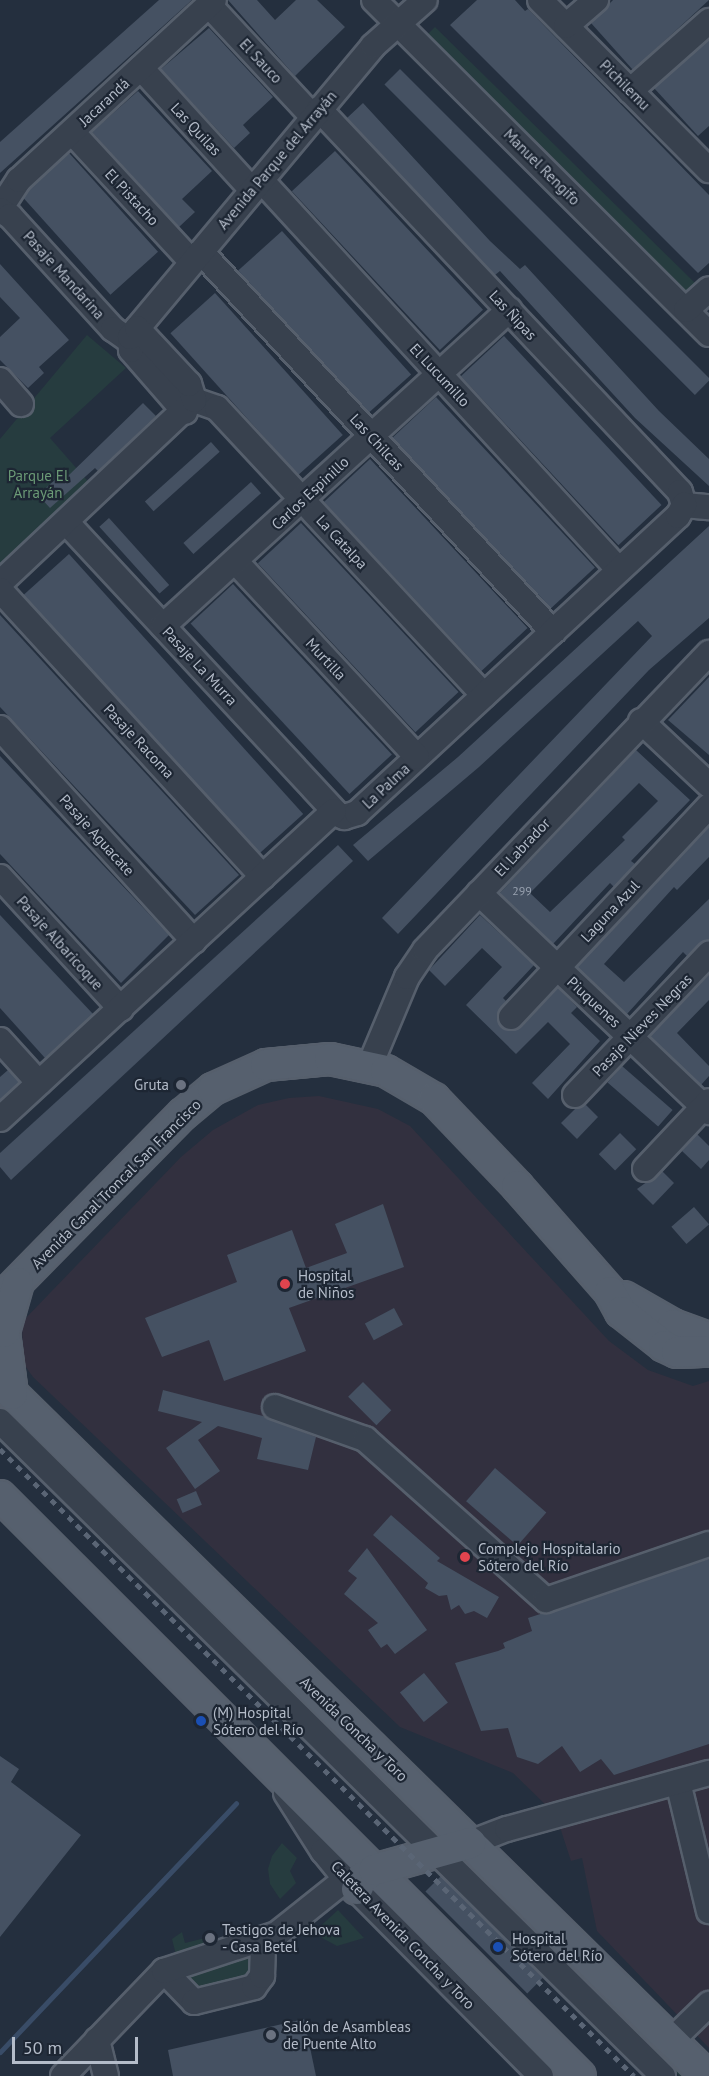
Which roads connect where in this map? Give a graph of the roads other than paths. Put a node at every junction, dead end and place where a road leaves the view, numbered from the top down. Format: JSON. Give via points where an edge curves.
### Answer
{"nodes":[{"id":1,"x":374,"y":0,"type":"edge"},
{"id":2,"x":425,"y":0,"type":"edge"},
{"id":3,"x":540,"y":0,"type":"edge"},
{"id":4,"x":596,"y":0,"type":"edge"},
{"id":5,"x":212,"y":3,"type":"edge"},
{"id":6,"x":709,"y":21,"type":"edge"},
{"id":7,"x":398,"y":22,"type":"junction"},
{"id":8,"x":566,"y":26,"type":"junction"},
{"id":9,"x":141,"y":68,"type":"junction"},
{"id":10,"x":630,"y":91,"type":"junction"},
{"id":11,"x":316,"y":113,"type":"junction"},
{"id":12,"x":72,"y":132,"type":"junction"},
{"id":13,"x":704,"y":156,"type":"edge"},
{"id":14,"x":257,"y":185,"type":"junction"},
{"id":15,"x":0,"y":209,"type":"edge"},
{"id":16,"x":197,"y":257,"type":"junction"},
{"id":17,"x":709,"y":289,"type":"edge"},
{"id":18,"x":509,"y":310,"type":"junction"},
{"id":19,"x":686,"y":310,"type":"junction"},
{"id":20,"x":133,"y":334,"type":"junction"},
{"id":21,"x":709,"y":334,"type":"edge"},
{"id":22,"x":439,"y":374,"type":"junction"},
{"id":23,"x":0,"y":380,"type":"edge"},
{"id":24,"x":21,"y":404,"type":"dead end"},
{"id":25,"x":189,"y":406,"type":"junction"},
{"id":26,"x":372,"y":436,"type":"junction"},
{"id":27,"x":303,"y":499,"type":"junction"},
{"id":28,"x":684,"y":505,"type":"junction"},
{"id":29,"x":709,"y":507,"type":"edge"},
{"id":30,"x":66,"y":522,"type":"junction"},
{"id":31,"x":235,"y":561,"type":"junction"},
{"id":32,"x":619,"y":570,"type":"junction"},
{"id":33,"x":0,"y":583,"type":"edge"},
{"id":34,"x":0,"y":590,"type":"edge"},
{"id":35,"x":163,"y":626,"type":"junction"},
{"id":36,"x":553,"y":632,"type":"junction"},
{"id":37,"x":709,"y":653,"type":"edge"},
{"id":38,"x":484,"y":695,"type":"junction"},
{"id":39,"x":641,"y":721,"type":"junction"},
{"id":40,"x":0,"y":728,"type":"edge"},
{"id":41,"x":417,"y":758,"type":"junction"},
{"id":42,"x":709,"y":785,"type":"edge"},
{"id":43,"x":709,"y":806,"type":"edge"},
{"id":44,"x":334,"y":811,"type":"junction"},
{"id":45,"x":259,"y":873,"type":"junction"},
{"id":46,"x":0,"y":877,"type":"edge"},
{"id":47,"x":479,"y":893,"type":"junction"},
{"id":48,"x":194,"y":941,"type":"junction"},
{"id":49,"x":709,"y":954,"type":"edge"},
{"id":50,"x":557,"y":968,"type":"junction"},
{"id":51,"x":121,"y":1009,"type":"junction"},
{"id":52,"x":511,"y":1017,"type":"dead end"},
{"id":53,"x":630,"y":1037,"type":"junction"},
{"id":54,"x":0,"y":1040,"type":"edge"},
{"id":55,"x":370,"y":1065,"type":"junction"},
{"id":56,"x":39,"y":1083,"type":"junction"},
{"id":57,"x":574,"y":1095,"type":"dead end"},
{"id":58,"x":707,"y":1107,"type":"edge"},
{"id":59,"x":0,"y":1119,"type":"edge"},
{"id":60,"x":645,"y":1169,"type":"dead end"},
{"id":61,"x":9,"y":1292,"type":"edge"},
{"id":62,"x":610,"y":1292,"type":"junction"},
{"id":63,"x":709,"y":1338,"type":"edge"},
{"id":64,"x":709,"y":1351,"type":"edge"},
{"id":65,"x":6,"y":1388,"type":"edge"},
{"id":66,"x":275,"y":1407,"type":"dead end"},
{"id":67,"x":0,"y":1421,"type":"edge"},
{"id":68,"x":0,"y":1496,"type":"edge"},
{"id":69,"x":709,"y":1544,"type":"edge"},
{"id":70,"x":709,"y":1773,"type":"edge"},
{"id":71,"x":678,"y":1782,"type":"junction"},
{"id":72,"x":470,"y":1842,"type":"junction"},
{"id":73,"x":438,"y":1850,"type":"junction"},
{"id":74,"x":359,"y":1879,"type":"junction"},
{"id":75,"x":709,"y":1911,"type":"edge"},
{"id":76,"x":263,"y":1940,"type":"junction"},
{"id":77,"x":164,"y":1971,"type":"junction"},
{"id":78,"x":709,"y":2004,"type":"edge"},
{"id":79,"x":98,"y":2040,"type":"junction"},
{"id":80,"x":672,"y":2040,"type":"junction"},
{"id":81,"x":63,"y":2076,"type":"edge"},
{"id":82,"x":106,"y":2076,"type":"edge"},
{"id":83,"x":541,"y":2076,"type":"edge"},
{"id":84,"x":580,"y":2076,"type":"edge"},
{"id":85,"x":663,"y":2076,"type":"edge"},
{"id":86,"x":707,"y":2076,"type":"edge"}],
"edges":[{"from":1,"to":7,"type":"street","name":"Manuel Rengifo"},
{"from":2,"to":7,"type":"street","name":"Avenida Parque del Arrayán"},
{"from":3,"to":8,"type":"street","name":"Pichilemu"},
{"from":4,"to":8,"type":"street"},
{"from":5,"to":9,"type":"street","name":"Jacarandá"},
{"from":5,"to":11,"type":"street","name":"El Sauco"},
{"from":6,"to":10,"type":"street"},
{"from":7,"to":11,"type":"street","name":"Avenida Parque del Arrayán"},
{"from":7,"to":19,"type":"street","name":"Manuel Rengifo"},
{"from":8,"to":10,"type":"street","name":"Pichilemu"},
{"from":9,"to":12,"type":"street","name":"Jacarandá"},
{"from":9,"to":14,"type":"street","name":"Las Quilas"},
{"from":10,"to":13,"type":"street","name":"Pichilemu"},
{"from":11,"to":14,"type":"street","name":"Avenida Parque del Arrayán"},
{"from":11,"to":18,"type":"street","name":"Las Ñipas"},
{"from":12,"to":15,"type":"street","name":"Jacarandá","via":[[19,180]]},
{"from":12,"to":16,"type":"street","name":"El Pistacho"},
{"from":14,"to":16,"type":"street","name":"Avenida Parque del Arrayán"},
{"from":14,"to":22,"type":"street","name":"El Lucumillo"},
{"from":15,"to":20,"type":"street","name":"Pasaje Mandarina","via":[[113,329]]},
{"from":16,"to":20,"type":"street","name":"Avenida Parque del Arrayán"},
{"from":16,"to":26,"type":"street","name":"Las Chilcas"},
{"from":17,"to":19,"type":"street"},
{"from":18,"to":22,"type":"street","name":"Carlos Espinillo"},
{"from":18,"to":28,"type":"street","name":"Las Ñipas","via":[[680,492]]},
{"from":19,"to":21,"type":"street","name":"Manuel Rengifo"},
{"from":20,"to":25,"type":"street","via":[[131,350]]},
{"from":22,"to":26,"type":"street","name":"Carlos Espinillo"},
{"from":22,"to":32,"type":"street","name":"El Lucumillo"},
{"from":23,"to":24,"type":"street"},
{"from":25,"to":27,"type":"street","name":"La Catalpa","via":[[217,408]]},
{"from":25,"to":30,"type":"street"},
{"from":26,"to":27,"type":"street","name":"Carlos Espinillo"},
{"from":26,"to":36,"type":"street","name":"Las Chilcas"},
{"from":27,"to":31,"type":"street","name":"Carlos Espinillo"},
{"from":27,"to":38,"type":"street","name":"La Catalpa"},
{"from":28,"to":29,"type":"street"},
{"from":28,"to":32,"type":"street","name":"La Palma","via":[[678,516]]},
{"from":30,"to":33,"type":"street"},
{"from":30,"to":35,"type":"street","name":"Pasaje La Murra"},
{"from":31,"to":35,"type":"street","name":"Carlos Espinillo"},
{"from":31,"to":41,"type":"street","name":"Murtilla"},
{"from":32,"to":36,"type":"street","name":"La Palma"},
{"from":34,"to":45,"type":"street","name":"Pasaje Racoma"},
{"from":35,"to":44,"type":"street","name":"Pasaje La Murra"},
{"from":36,"to":38,"type":"street","name":"La Palma"},
{"from":37,"to":39,"type":"street","name":"El Labrador"},
{"from":38,"to":41,"type":"street","name":"La Palma"},
{"from":39,"to":42,"type":"street"},
{"from":39,"to":47,"type":"street","name":"El Labrador"},
{"from":40,"to":48,"type":"street","name":"Pasaje Aguacate"},
{"from":41,"to":44,"type":"street","name":"La Palma","via":[[353,815],[344,817]]},
{"from":43,"to":50,"type":"street","name":"Laguna Azul"},
{"from":44,"to":45,"type":"street"},
{"from":45,"to":48,"type":"street"},
{"from":46,"to":51,"type":"street","name":"Pasaje Albaricoque"},
{"from":47,"to":50,"type":"street","name":"Piuquenes"},
{"from":47,"to":55,"type":"street","name":"El Labrador","via":[[414,964]]},
{"from":48,"to":51,"type":"street"},
{"from":49,"to":53,"type":"street","name":"Pasaje Nieves Negras"},
{"from":50,"to":52,"type":"street","name":"Laguna Azul"},
{"from":50,"to":53,"type":"street","name":"Piuquenes"},
{"from":51,"to":56,"type":"street"},
{"from":53,"to":57,"type":"street","name":"Pasaje Nieves Negras"},
{"from":53,"to":58,"type":"street","name":"Piuquenes"},
{"from":54,"to":56,"type":"street"},
{"from":55,"to":61,"type":"main road","name":"Avenida Canal Troncal San Francisco","via":[[330,1059],[288,1060],[248,1071],[213,1089],[183,1114]]},
{"from":55,"to":62,"type":"main road","name":"Avenida Canal Troncal San Francisco","via":[[416,1086],[450,1113]]},
{"from":56,"to":59,"type":"street"},
{"from":58,"to":60,"type":"street"},
{"from":61,"to":65,"type":"main road","via":[[4,1332]]},
{"from":62,"to":63,"type":"main road","name":"Avenida Canal Troncal San Francisco","via":[[690,1333]]},
{"from":62,"to":64,"type":"main road","name":"Avenida Canal Troncal San Francisco","via":[[621,1312],[664,1346],[677,1352]]},
{"from":65,"to":72,"type":"main road","name":"Avenida Concha y Toro"},
{"from":66,"to":69,"type":"street","via":[[365,1439],[546,1600]]},
{"from":67,"to":73,"type":"street"},
{"from":68,"to":74,"type":"main road","via":[[259,1754]]},
{"from":70,"to":71,"type":"street"},
{"from":71,"to":72,"type":"street","via":[[507,1828]]},
{"from":71,"to":75,"type":"street"},
{"from":72,"to":73,"type":"main road"},
{"from":72,"to":80,"type":"main road","name":"Avenida Concha y Toro"},
{"from":73,"to":74,"type":"main road"},
{"from":73,"to":85,"type":"street"},
{"from":74,"to":76,"type":"street"},
{"from":74,"to":83,"type":"street","name":"Caletera Avenida Concha y Toro"},
{"from":74,"to":84,"type":"main road"},
{"from":76,"to":77,"type":"street"},
{"from":76,"to":77,"type":"street","via":[[262,1976],[254,1987],[194,2002]]},
{"from":77,"to":79,"type":"street"},
{"from":78,"to":80,"type":"street"},
{"from":79,"to":81,"type":"street"},
{"from":79,"to":82,"type":"street"},
{"from":80,"to":86,"type":"main road","name":"Avenida Concha y Toro"}]}
